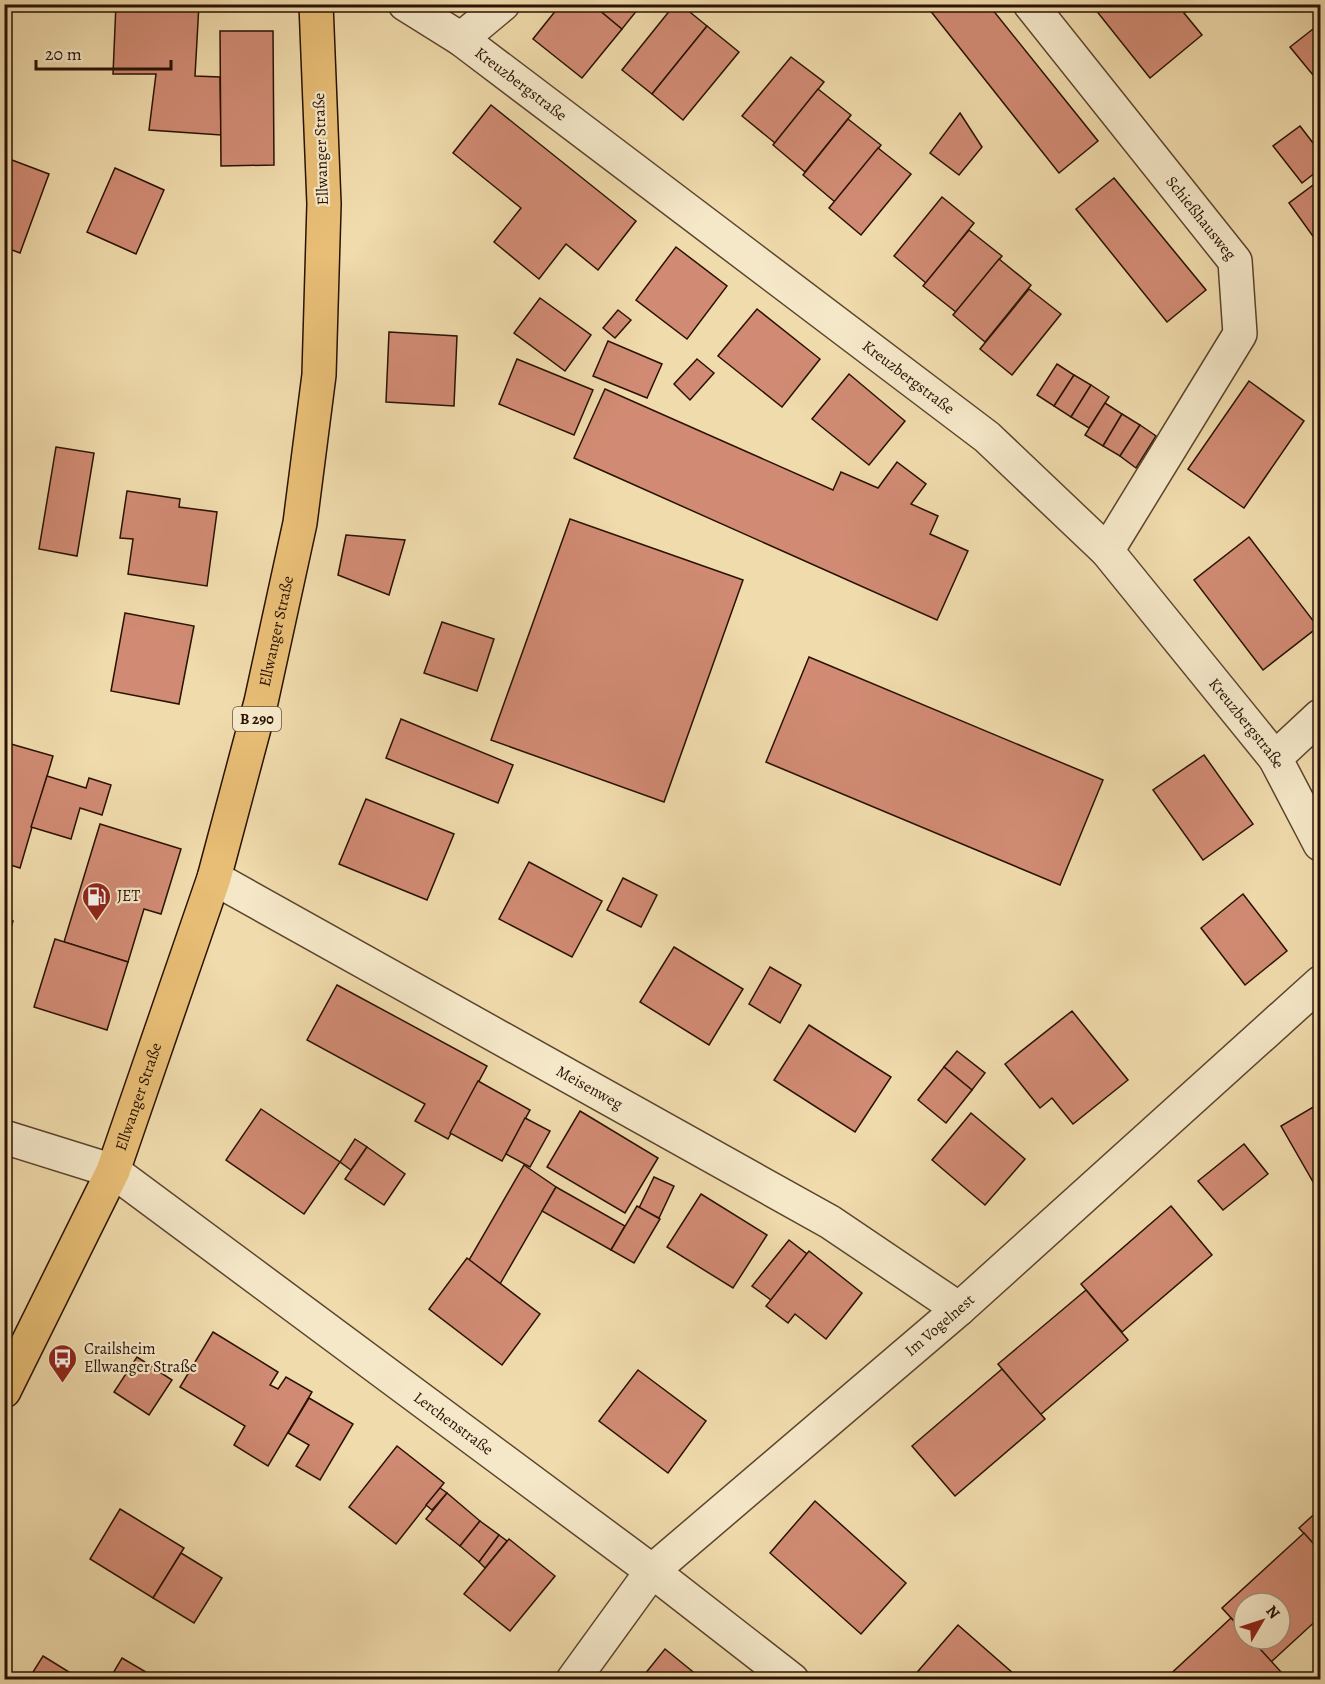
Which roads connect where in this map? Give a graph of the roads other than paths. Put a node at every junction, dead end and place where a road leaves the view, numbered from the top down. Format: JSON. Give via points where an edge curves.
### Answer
{"nodes":[{"id":1,"x":316,"y":4,"type":"edge"},
{"id":2,"x":405,"y":4,"type":"edge"},
{"id":3,"x":503,"y":4,"type":"edge"},
{"id":4,"x":1030,"y":4,"type":"edge"},
{"id":5,"x":461,"y":39,"type":"junction"},
{"id":6,"x":1107,"y":551,"type":"junction"},
{"id":7,"x":1320,"y":716,"type":"edge"},
{"id":8,"x":1275,"y":758,"type":"junction"},
{"id":9,"x":1320,"y":844,"type":"edge"},
{"id":10,"x":214,"y":878,"type":"junction"},
{"id":11,"x":1320,"y":983,"type":"edge"},
{"id":12,"x":4,"y":1137,"type":"edge"},
{"id":13,"x":113,"y":1171,"type":"junction"},
{"id":14,"x":959,"y":1309,"type":"junction"},
{"id":15,"x":4,"y":1391,"type":"edge"},
{"id":16,"x":652,"y":1571,"type":"junction"},
{"id":17,"x":573,"y":1680,"type":"edge"},
{"id":18,"x":792,"y":1680,"type":"edge"}],
"edges":[{"from":1,"to":10,"type":"main road","name":"Ellwanger Straße","number":"B 290","via":[[324,204],[319,375],[300,523],[261,702]]},
{"from":2,"to":5,"type":"street","name":"Kreuzbergstraße"},
{"from":3,"to":5,"type":"street"},
{"from":4,"to":6,"type":"street","name":"Schießhausweg","via":[[1235,261],[1240,334]]},
{"from":5,"to":6,"type":"street","name":"Kreuzbergstraße","via":[[987,437]]},
{"from":6,"to":8,"type":"street","name":"Kreuzbergstraße"},
{"from":7,"to":8,"type":"street"},
{"from":8,"to":9,"type":"street","name":"Kreuzbergstraße"},
{"from":10,"to":13,"type":"main road","name":"Ellwanger Straße","number":"B 290"},
{"from":10,"to":14,"type":"street","name":"Meisenweg","via":[[830,1222]]},
{"from":11,"to":14,"type":"street","name":"Im Vogelnest"},
{"from":12,"to":13,"type":"street","name":"Lerchenstraße"},
{"from":13,"to":15,"type":"main road","name":"Ellwanger Straße","number":"B 290"},
{"from":13,"to":16,"type":"street","name":"Lerchenstraße"},
{"from":14,"to":16,"type":"street","name":"Im Vogelnest"},
{"from":16,"to":17,"type":"street","name":"Im Vogelnest"},
{"from":16,"to":18,"type":"street","name":"Lerchenstraße"}]}
